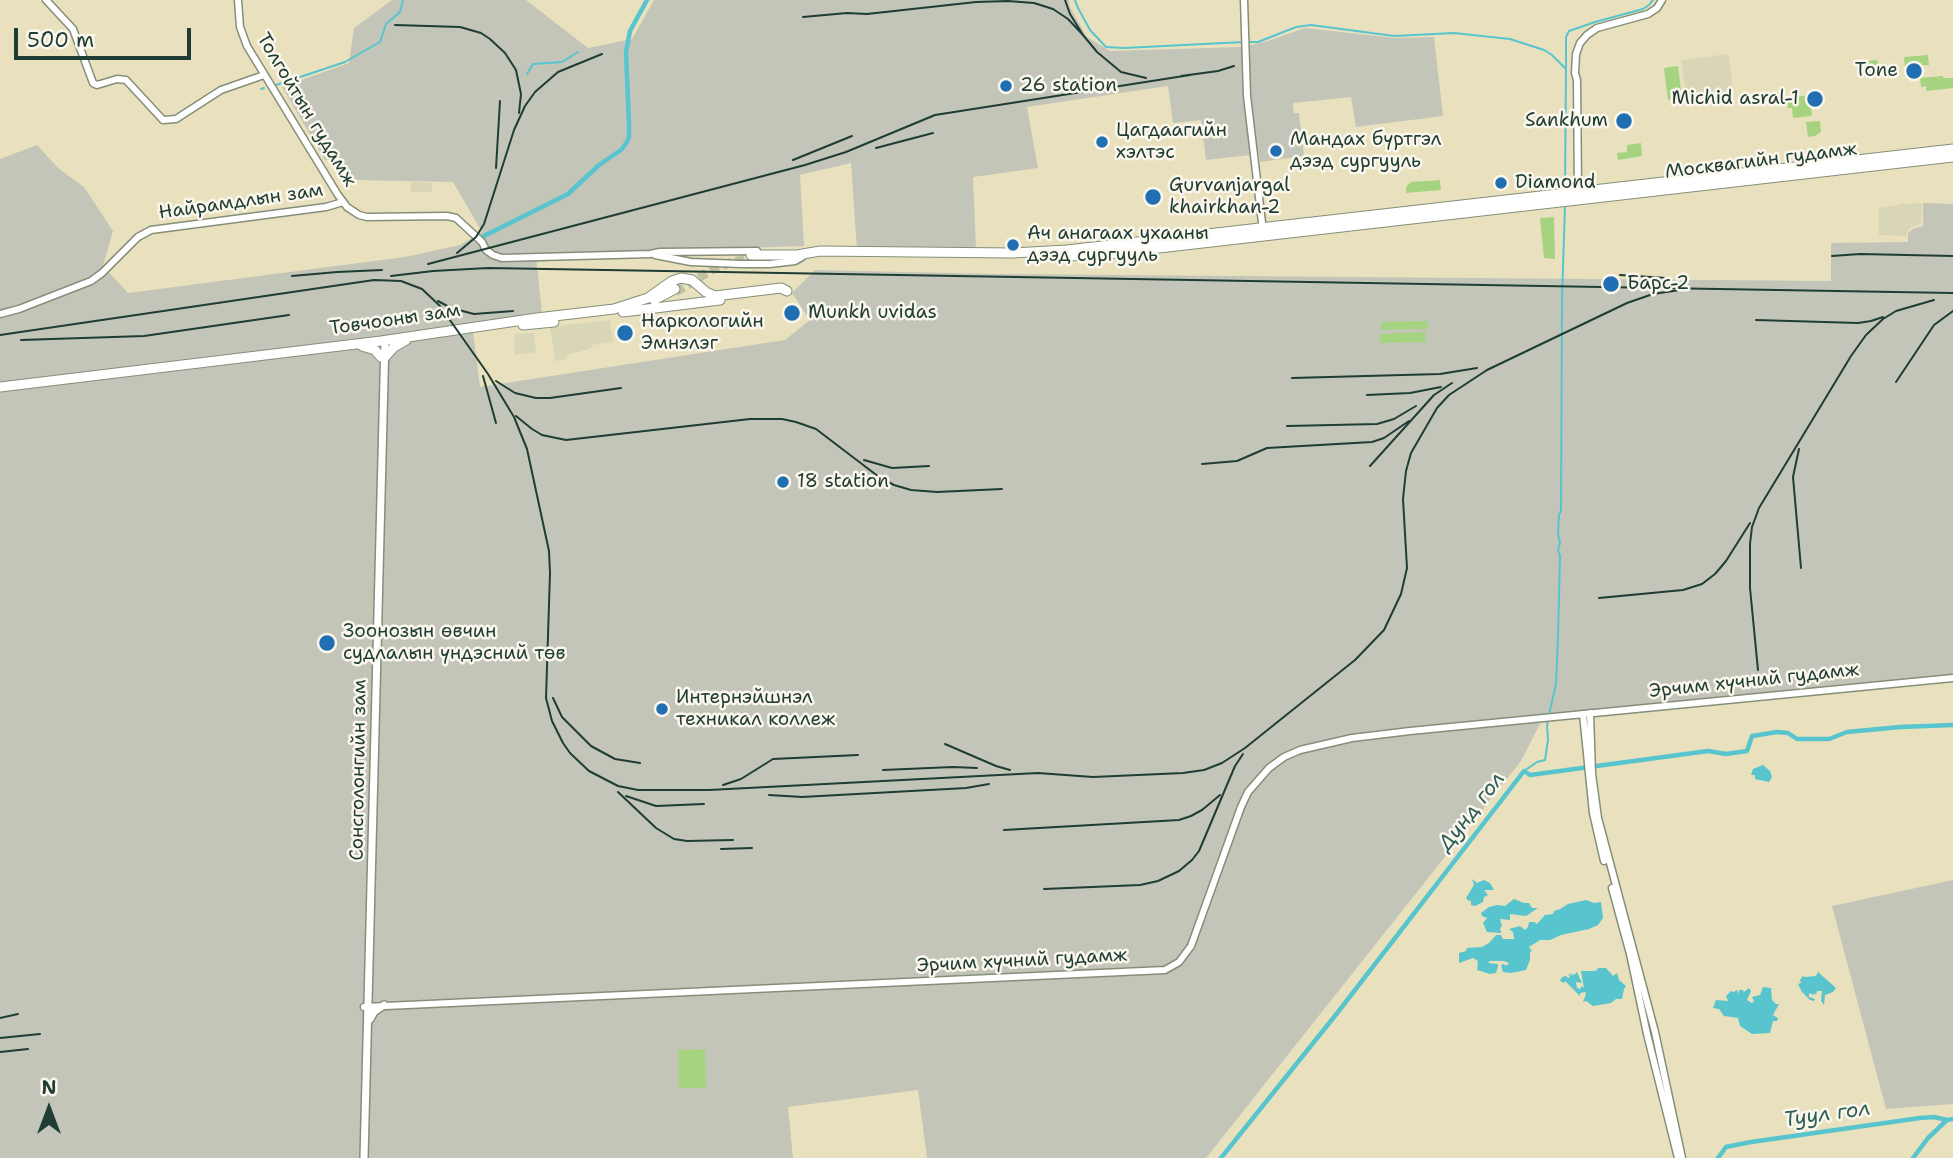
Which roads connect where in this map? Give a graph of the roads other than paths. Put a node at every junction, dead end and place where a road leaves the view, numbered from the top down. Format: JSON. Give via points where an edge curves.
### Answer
{"nodes":[{"id":1,"x":47,"y":0,"type":"edge"},
{"id":2,"x":238,"y":0,"type":"edge"},
{"id":3,"x":1244,"y":0,"type":"edge"},
{"id":4,"x":1663,"y":0,"type":"edge"},
{"id":5,"x":264,"y":75,"type":"junction"},
{"id":6,"x":1953,"y":149,"type":"edge"},
{"id":7,"x":1953,"y":157,"type":"edge"},
{"id":8,"x":1878,"y":162,"type":"junction"},
{"id":9,"x":1575,"y":195,"type":"junction"},
{"id":10,"x":343,"y":202,"type":"junction"},
{"id":11,"x":1261,"y":232,"type":"junction"},
{"id":12,"x":681,"y":251,"type":"junction"},
{"id":13,"x":691,"y":251,"type":"junction"},
{"id":14,"x":650,"y":254,"type":"junction"},
{"id":15,"x":807,"y":254,"type":"junction"},
{"id":16,"x":752,"y":257,"type":"tunnel mouth"},
{"id":17,"x":680,"y":260,"type":"junction"},
{"id":18,"x":691,"y":262,"type":"junction"},
{"id":19,"x":675,"y":290,"type":"tunnel mouth"},
{"id":20,"x":633,"y":308,"type":"junction"},
{"id":21,"x":0,"y":314,"type":"edge"},
{"id":22,"x":406,"y":340,"type":"junction"},
{"id":23,"x":383,"y":342,"type":"junction"},
{"id":24,"x":360,"y":346,"type":"junction"},
{"id":25,"x":383,"y":357,"type":"junction"},
{"id":26,"x":0,"y":389,"type":"edge"},
{"id":27,"x":1953,"y":678,"type":"edge"},
{"id":28,"x":1586,"y":714,"type":"junction"},
{"id":29,"x":1590,"y":774,"type":"junction"},
{"id":30,"x":368,"y":991,"type":"junction"},
{"id":31,"x":384,"y":1005,"type":"junction"},
{"id":32,"x":366,"y":1007,"type":"junction"},
{"id":33,"x":368,"y":1024,"type":"junction"},
{"id":34,"x":1655,"y":1032,"type":"junction"},
{"id":35,"x":1647,"y":1034,"type":"junction"},
{"id":36,"x":1659,"y":1048,"type":"junction"},
{"id":37,"x":1651,"y":1052,"type":"junction"},
{"id":38,"x":363,"y":1158,"type":"edge"},
{"id":39,"x":1680,"y":1158,"type":"edge"}],
"edges":[{"from":1,"to":5,"type":"main road","via":[[72,28],[93,83],[126,80],[162,119],[176,119],[221,90]]},
{"from":2,"to":5,"type":"main road","name":"Толгойтын гудамж","via":[[243,38]]},
{"from":3,"to":11,"type":"main road","via":[[1246,85]]},
{"from":4,"to":9,"type":"main road","via":[[1659,10],[1649,16],[1587,38],[1580,51]]},
{"from":5,"to":10,"type":"main road","name":"Толгойтын гудамж"},
{"from":6,"to":8,"type":"highway","name":"Москвагийн гудамж"},
{"from":7,"to":8,"type":"highway","name":"Москвагийн гудамж"},
{"from":8,"to":9,"type":"highway","name":"Москвагийн гудамж"},
{"from":9,"to":11,"type":"highway","name":"Москвагийн гудамж"},
{"from":10,"to":14,"type":"main road","name":"Толгойтын гудамж","via":[[367,217],[456,218],[486,250],[502,258]]},
{"from":10,"to":21,"type":"main road","name":"Найрамдлын зам","via":[[151,230],[91,281]]},
{"from":11,"to":15,"type":"highway","name":"Москвагийн гудамж","via":[[1057,253]]},
{"from":12,"to":13,"type":"main road","name":"Толгойтын гудамж"},
{"from":12,"to":14,"type":"main road","name":"Толгойтын гудамж"},
{"from":12,"to":17,"type":"main road","via":[[684,256]]},
{"from":13,"to":15,"type":"main road","name":"Толгойтын гудамж"},
{"from":13,"to":18,"type":"main road","via":[[687,257]]},
{"from":14,"to":17,"type":"main road","name":"Толгойтын гудамж"},
{"from":15,"to":16,"type":"highway"},
{"from":15,"to":18,"type":"main road","name":"Толгойтын гудамж","via":[[795,261],[770,264]]},
{"from":17,"to":18,"type":"main road","name":"Толгойтын гудамж"},
{"from":19,"to":20,"type":"highway","via":[[660,301]]},
{"from":20,"to":20,"type":"highway","name":"Товчооны зам","via":[[763,295],[784,289],[715,296],[681,278]]},
{"from":20,"to":22,"type":"highway","name":"Товчооны зам"},
{"from":20,"to":23,"type":"highway","name":"Товчооны зам"},
{"from":22,"to":23,"type":"highway","name":"Товчооны зам"},
{"from":22,"to":25,"type":"highway"},
{"from":23,"to":24,"type":"highway","name":"Товчооны зам"},
{"from":23,"to":25,"type":"main road","name":"Сонсголонгийн зам"},
{"from":23,"to":26,"type":"highway","name":"Товчооны зам"},
{"from":24,"to":25,"type":"highway"},
{"from":24,"to":26,"type":"highway","name":"Товчооны зам"},
{"from":25,"to":30,"type":"main road","name":"Сонсголонгийн зам"},
{"from":25,"to":32,"type":"main road","name":"Сонсголонгийн зам"},
{"from":27,"to":28,"type":"main road","name":"Эрчим хүчний гудамж"},
{"from":28,"to":29,"type":"main road"},
{"from":28,"to":31,"type":"main road","name":"Эрчим хүчний гудамж","via":[[1368,736],[1305,748],[1284,757],[1263,774],[1246,797],[1192,943],[1180,962],[1168,969]]},
{"from":29,"to":34,"type":"main road","via":[[1604,846]]},
{"from":29,"to":35,"type":"main road","via":[[1600,847]]},
{"from":30,"to":31,"type":"main road","via":[[375,1003]]},
{"from":30,"to":32,"type":"main road","name":"Сонсголонгийн зам"},
{"from":31,"to":32,"type":"main road","name":"Эрчим хүчний гудамж"},
{"from":31,"to":33,"type":"main road"},
{"from":32,"to":33,"type":"main road","name":"Сонсголонгийн зам"},
{"from":32,"to":38,"type":"main road","name":"Сонсголонгийн зам"},
{"from":33,"to":38,"type":"main road","name":"Сонсголонгийн зам"},
{"from":34,"to":35,"type":"main road"},
{"from":34,"to":36,"type":"main road"},
{"from":35,"to":37,"type":"main road"},
{"from":36,"to":37,"type":"main road"},
{"from":36,"to":39,"type":"main road"},
{"from":37,"to":39,"type":"main road"}]}
